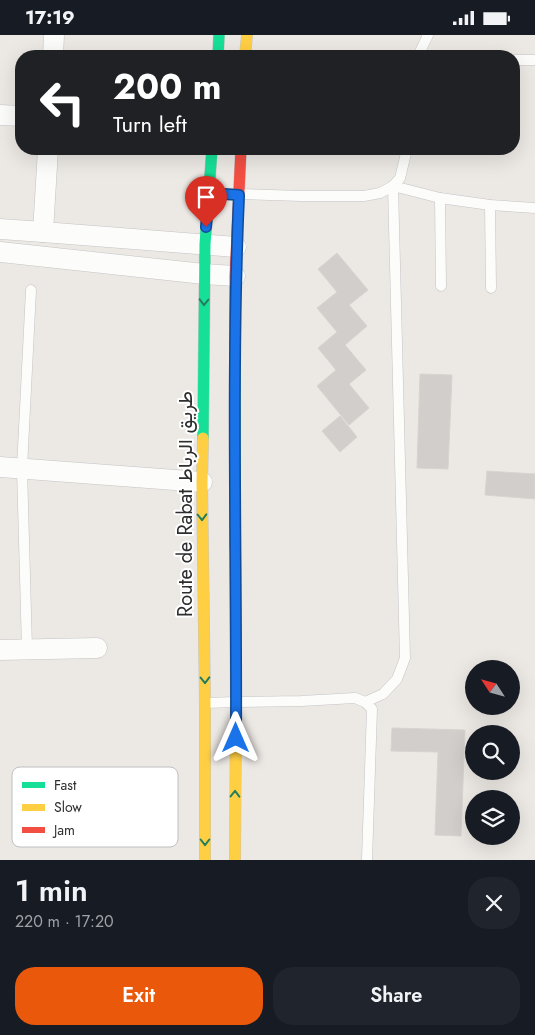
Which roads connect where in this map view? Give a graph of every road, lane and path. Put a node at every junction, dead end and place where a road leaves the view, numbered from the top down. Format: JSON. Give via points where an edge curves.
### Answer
{"nodes":[{"id":1,"x":54,"y":35,"type":"edge"},
{"id":2,"x":219,"y":35,"type":"edge"},
{"id":3,"x":247,"y":35,"type":"edge"},
{"id":4,"x":428,"y":35,"type":"edge"},
{"id":5,"x":53,"y":50,"type":"edge"},
{"id":6,"x":218,"y":50,"type":"edge"},
{"id":7,"x":246,"y":50,"type":"edge"},
{"id":8,"x":421,"y":50,"type":"edge"},
{"id":9,"x":520,"y":60,"type":"edge"},
{"id":10,"x":535,"y":60,"type":"edge"},
{"id":11,"x":0,"y":115,"type":"edge"},
{"id":12,"x":15,"y":116,"type":"edge"},
{"id":13,"x":48,"y":155,"type":"edge"},
{"id":14,"x":212,"y":155,"type":"edge"},
{"id":15,"x":241,"y":155,"type":"edge"},
{"id":16,"x":406,"y":155,"type":"edge"},
{"id":17,"x":393,"y":186,"type":"junction"},
{"id":18,"x":209,"y":193,"type":"junction"},
{"id":19,"x":239,"y":195,"type":"junction"},
{"id":20,"x":440,"y":198,"type":"junction"},
{"id":21,"x":490,"y":205,"type":"junction"},
{"id":22,"x":535,"y":208,"type":"edge"},
{"id":23,"x":0,"y":229,"type":"edge"},
{"id":24,"x":42,"y":232,"type":"junction"},
{"id":25,"x":204,"y":245,"type":"junction"},
{"id":26,"x":236,"y":247,"type":"junction"},
{"id":27,"x":0,"y":252,"type":"edge"},
{"id":28,"x":204,"y":274,"type":"junction"},
{"id":29,"x":235,"y":276,"type":"junction"},
{"id":30,"x":441,"y":286,"type":"dead end"},
{"id":31,"x":491,"y":289,"type":"dead end"},
{"id":32,"x":31,"y":290,"type":"dead end"},
{"id":33,"x":0,"y":467,"type":"edge"},
{"id":34,"x":22,"y":469,"type":"junction"},
{"id":35,"x":202,"y":481,"type":"junction"},
{"id":36,"x":97,"y":648,"type":"dead end"},
{"id":37,"x":27,"y":649,"type":"junction"},
{"id":38,"x":0,"y":650,"type":"edge"},
{"id":39,"x":236,"y":702,"type":"junction"},
{"id":40,"x":365,"y":702,"type":"junction"},
{"id":41,"x":205,"y":703,"type":"junction"},
{"id":42,"x":205,"y":860,"type":"edge"},
{"id":43,"x":235,"y":860,"type":"edge"},
{"id":44,"x":367,"y":860,"type":"edge"}],
"edges":[{"from":1,"to":5,"type":"street"},
{"from":2,"to":6,"type":"main road"},
{"from":3,"to":7,"type":"main road"},
{"from":4,"to":8,"type":"lane"},
{"from":9,"to":10,"type":"lane"},
{"from":11,"to":12,"type":"street"},
{"from":13,"to":24,"type":"street"},
{"from":14,"to":18,"type":"main road","name":"Route de Rabat طريق الرباط"},
{"from":15,"to":19,"type":"main road"},
{"from":16,"to":17,"type":"lane","via":[[400,178]]},
{"from":17,"to":19,"type":"lane","via":[[364,196]]},
{"from":17,"to":20,"type":"lane"},
{"from":17,"to":40,"type":"lane","via":[[405,658],[397,679],[383,694]]},
{"from":18,"to":19,"type":"lane"},
{"from":18,"to":25,"type":"main road","name":"Route de Rabat طريق الرباط"},
{"from":19,"to":26,"type":"main road"},
{"from":20,"to":21,"type":"lane"},
{"from":20,"to":30,"type":"lane"},
{"from":21,"to":22,"type":"lane"},
{"from":21,"to":31,"type":"lane"},
{"from":23,"to":24,"type":"street"},
{"from":24,"to":25,"type":"street"},
{"from":25,"to":26,"type":"street"},
{"from":25,"to":28,"type":"main road","name":"Route de Rabat طريق الرباط"},
{"from":26,"to":29,"type":"main road"},
{"from":27,"to":28,"type":"street"},
{"from":28,"to":29,"type":"street"},
{"from":28,"to":35,"type":"main road","name":"Route de Rabat طريق الرباط","one_way":true},
{"from":29,"to":39,"type":"main road"},
{"from":32,"to":34,"type":"lane"},
{"from":33,"to":34,"type":"street"},
{"from":34,"to":35,"type":"street"},
{"from":34,"to":37,"type":"lane"},
{"from":35,"to":41,"type":"main road","name":"Route de Rabat طريق الرباط","one_way":true},
{"from":36,"to":37,"type":"street"},
{"from":37,"to":38,"type":"street"},
{"from":39,"to":40,"type":"lane","via":[[355,698]]},
{"from":39,"to":41,"type":"lane"},
{"from":43,"to":39,"type":"main road","one_way":true},
{"from":40,"to":44,"type":"lane","via":[[372,709]]},
{"from":41,"to":42,"type":"main road","name":"Route de Rabat طريق الرباط","one_way":true}]}
